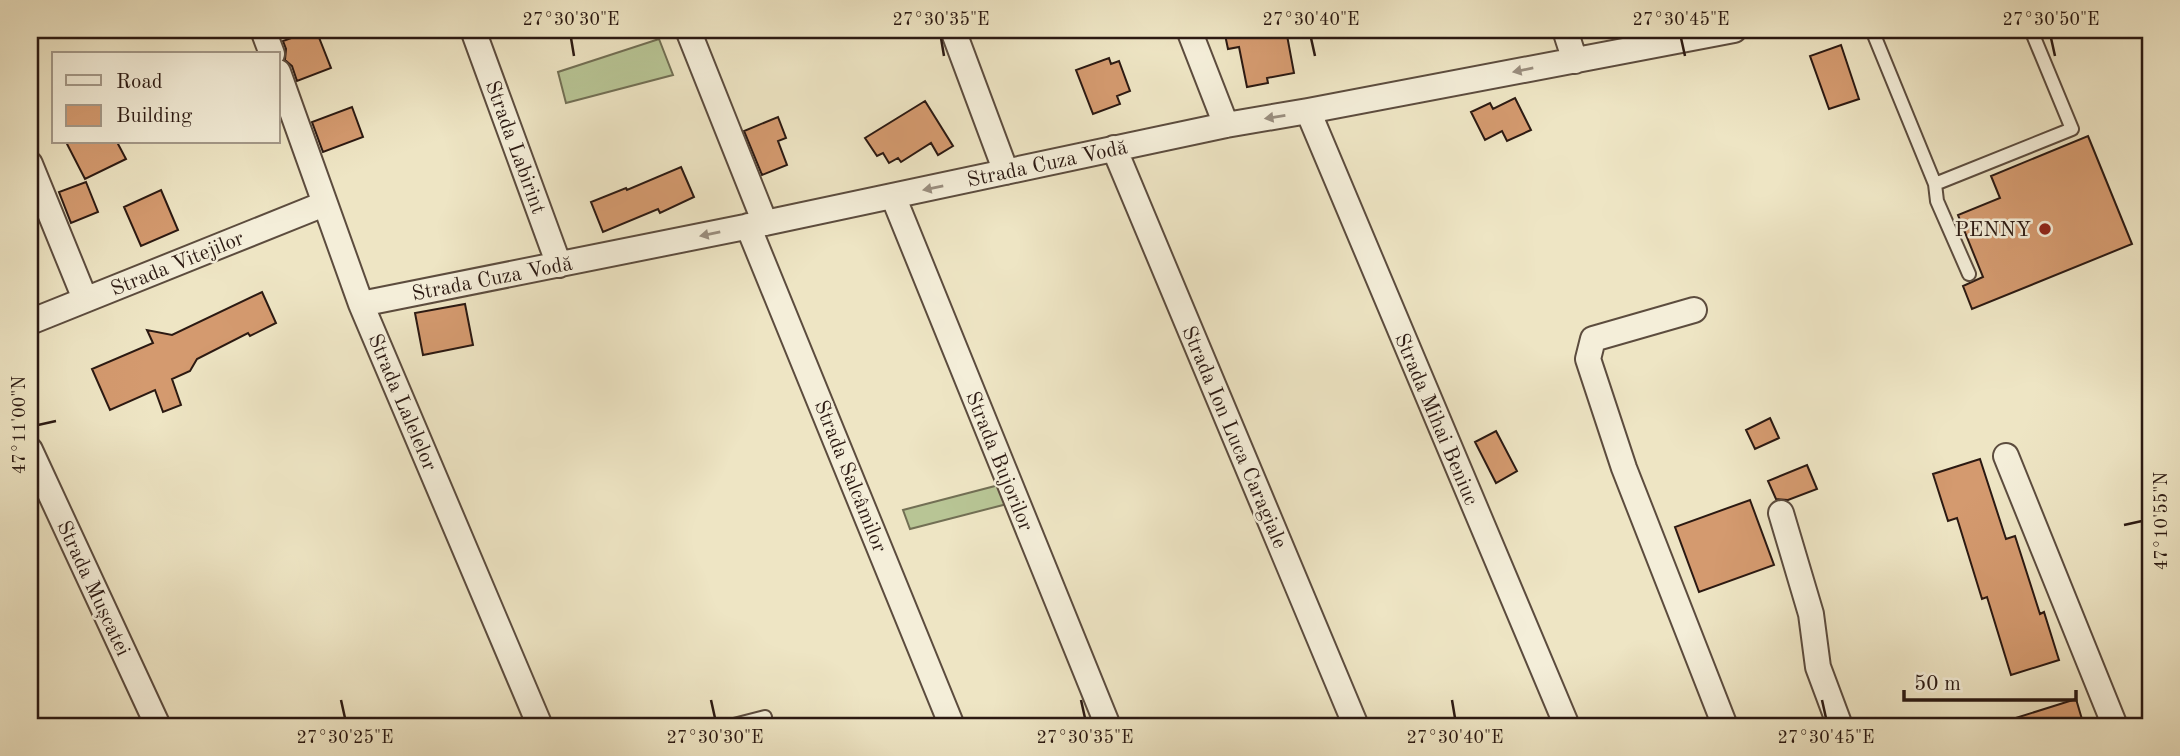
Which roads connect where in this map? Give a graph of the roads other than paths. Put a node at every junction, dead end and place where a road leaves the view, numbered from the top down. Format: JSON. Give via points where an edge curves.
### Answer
{"nodes":[{"id":1,"x":264,"y":30,"type":"edge"},
{"id":2,"x":473,"y":30,"type":"edge"},
{"id":3,"x":688,"y":30,"type":"edge"},
{"id":4,"x":953,"y":30,"type":"edge"},
{"id":5,"x":1189,"y":30,"type":"edge"},
{"id":6,"x":1565,"y":30,"type":"edge"},
{"id":7,"x":1734,"y":30,"type":"edge"},
{"id":8,"x":1872,"y":30,"type":"edge"},
{"id":9,"x":2031,"y":30,"type":"edge"},
{"id":10,"x":271,"y":52,"type":"edge"},
{"id":11,"x":1575,"y":61,"type":"junction"},
{"id":12,"x":280,"y":78,"type":"edge"},
{"id":13,"x":1307,"y":111,"type":"junction"},
{"id":14,"x":1226,"y":125,"type":"junction"},
{"id":15,"x":1114,"y":148,"type":"junction"},
{"id":16,"x":30,"y":164,"type":"edge"},
{"id":17,"x":1006,"y":172,"type":"junction"},
{"id":18,"x":1935,"y":184,"type":"junction"},
{"id":19,"x":893,"y":196,"type":"junction"},
{"id":20,"x":324,"y":204,"type":"junction"},
{"id":21,"x":756,"y":224,"type":"junction"},
{"id":22,"x":559,"y":265,"type":"junction"},
{"id":23,"x":1969,"y":275,"type":"dead end"},
{"id":24,"x":85,"y":299,"type":"junction"},
{"id":25,"x":361,"y":304,"type":"junction"},
{"id":26,"x":1694,"y":310,"type":"dead end"},
{"id":27,"x":30,"y":322,"type":"edge"},
{"id":28,"x":30,"y":450,"type":"edge"},
{"id":29,"x":2006,"y":456,"type":"dead end"},
{"id":30,"x":1782,"y":513,"type":"dead end"},
{"id":31,"x":765,"y":717,"type":"dead end"},
{"id":32,"x":158,"y":726,"type":"edge"},
{"id":33,"x":540,"y":726,"type":"edge"},
{"id":34,"x":730,"y":726,"type":"edge"},
{"id":35,"x":952,"y":726,"type":"edge"},
{"id":36,"x":1108,"y":726,"type":"edge"},
{"id":37,"x":1356,"y":726,"type":"edge"},
{"id":38,"x":1567,"y":726,"type":"edge"},
{"id":39,"x":1725,"y":726,"type":"edge"},
{"id":40,"x":1840,"y":726,"type":"edge"},
{"id":41,"x":2115,"y":726,"type":"edge"}],
"edges":[{"from":1,"to":10,"type":"street"},
{"from":2,"to":22,"type":"street","name":"Strada Labirint"},
{"from":3,"to":21,"type":"street","name":"Strada Salcâmilor"},
{"from":4,"to":17,"type":"street"},
{"from":5,"to":14,"type":"street"},
{"from":6,"to":11,"type":"street"},
{"from":7,"to":11,"type":"street","name":"Strada Cuza Vodă"},
{"from":8,"to":18,"type":"lane"},
{"from":9,"to":18,"type":"lane","via":[[2072,129]]},
{"from":11,"to":13,"type":"street","name":"Strada Cuza Vodă","one_way":true},
{"from":12,"to":20,"type":"street","name":"Strada Lalelelor"},
{"from":13,"to":14,"type":"street","name":"Strada Cuza Vodă","one_way":true},
{"from":13,"to":38,"type":"street","name":"Strada Mihai Beniuc"},
{"from":14,"to":15,"type":"street","name":"Strada Cuza Vodă"},
{"from":15,"to":17,"type":"street","name":"Strada Cuza Vodă"},
{"from":15,"to":37,"type":"street","name":"Strada Ion Luca Caragiale"},
{"from":16,"to":24,"type":"street"},
{"from":17,"to":19,"type":"street","name":"Strada Cuza Vodă","one_way":true},
{"from":18,"to":23,"type":"lane","via":[[1937,201]]},
{"from":19,"to":21,"type":"street","name":"Strada Cuza Vodă"},
{"from":19,"to":36,"type":"street","name":"Strada Bujorilor"},
{"from":20,"to":24,"type":"street","name":"Strada Vitejilor"},
{"from":20,"to":25,"type":"street","name":"Strada Lalelelor"},
{"from":21,"to":22,"type":"street","name":"Strada Cuza Vodă","one_way":true},
{"from":21,"to":35,"type":"street","name":"Strada Salcâmilor"},
{"from":22,"to":25,"type":"street","name":"Strada Cuza Vodă"},
{"from":24,"to":27,"type":"street","name":"Strada Vitejilor"},
{"from":25,"to":33,"type":"street","name":"Strada Lalelelor"},
{"from":26,"to":39,"type":"street","via":[[1593,340],[1588,359],[1624,468]]},
{"from":28,"to":32,"type":"street","name":"Strada Mușcatei"},
{"from":29,"to":41,"type":"street"},
{"from":30,"to":40,"type":"street","via":[[1811,614],[1818,667]]},
{"from":31,"to":34,"type":"lane"}]}
